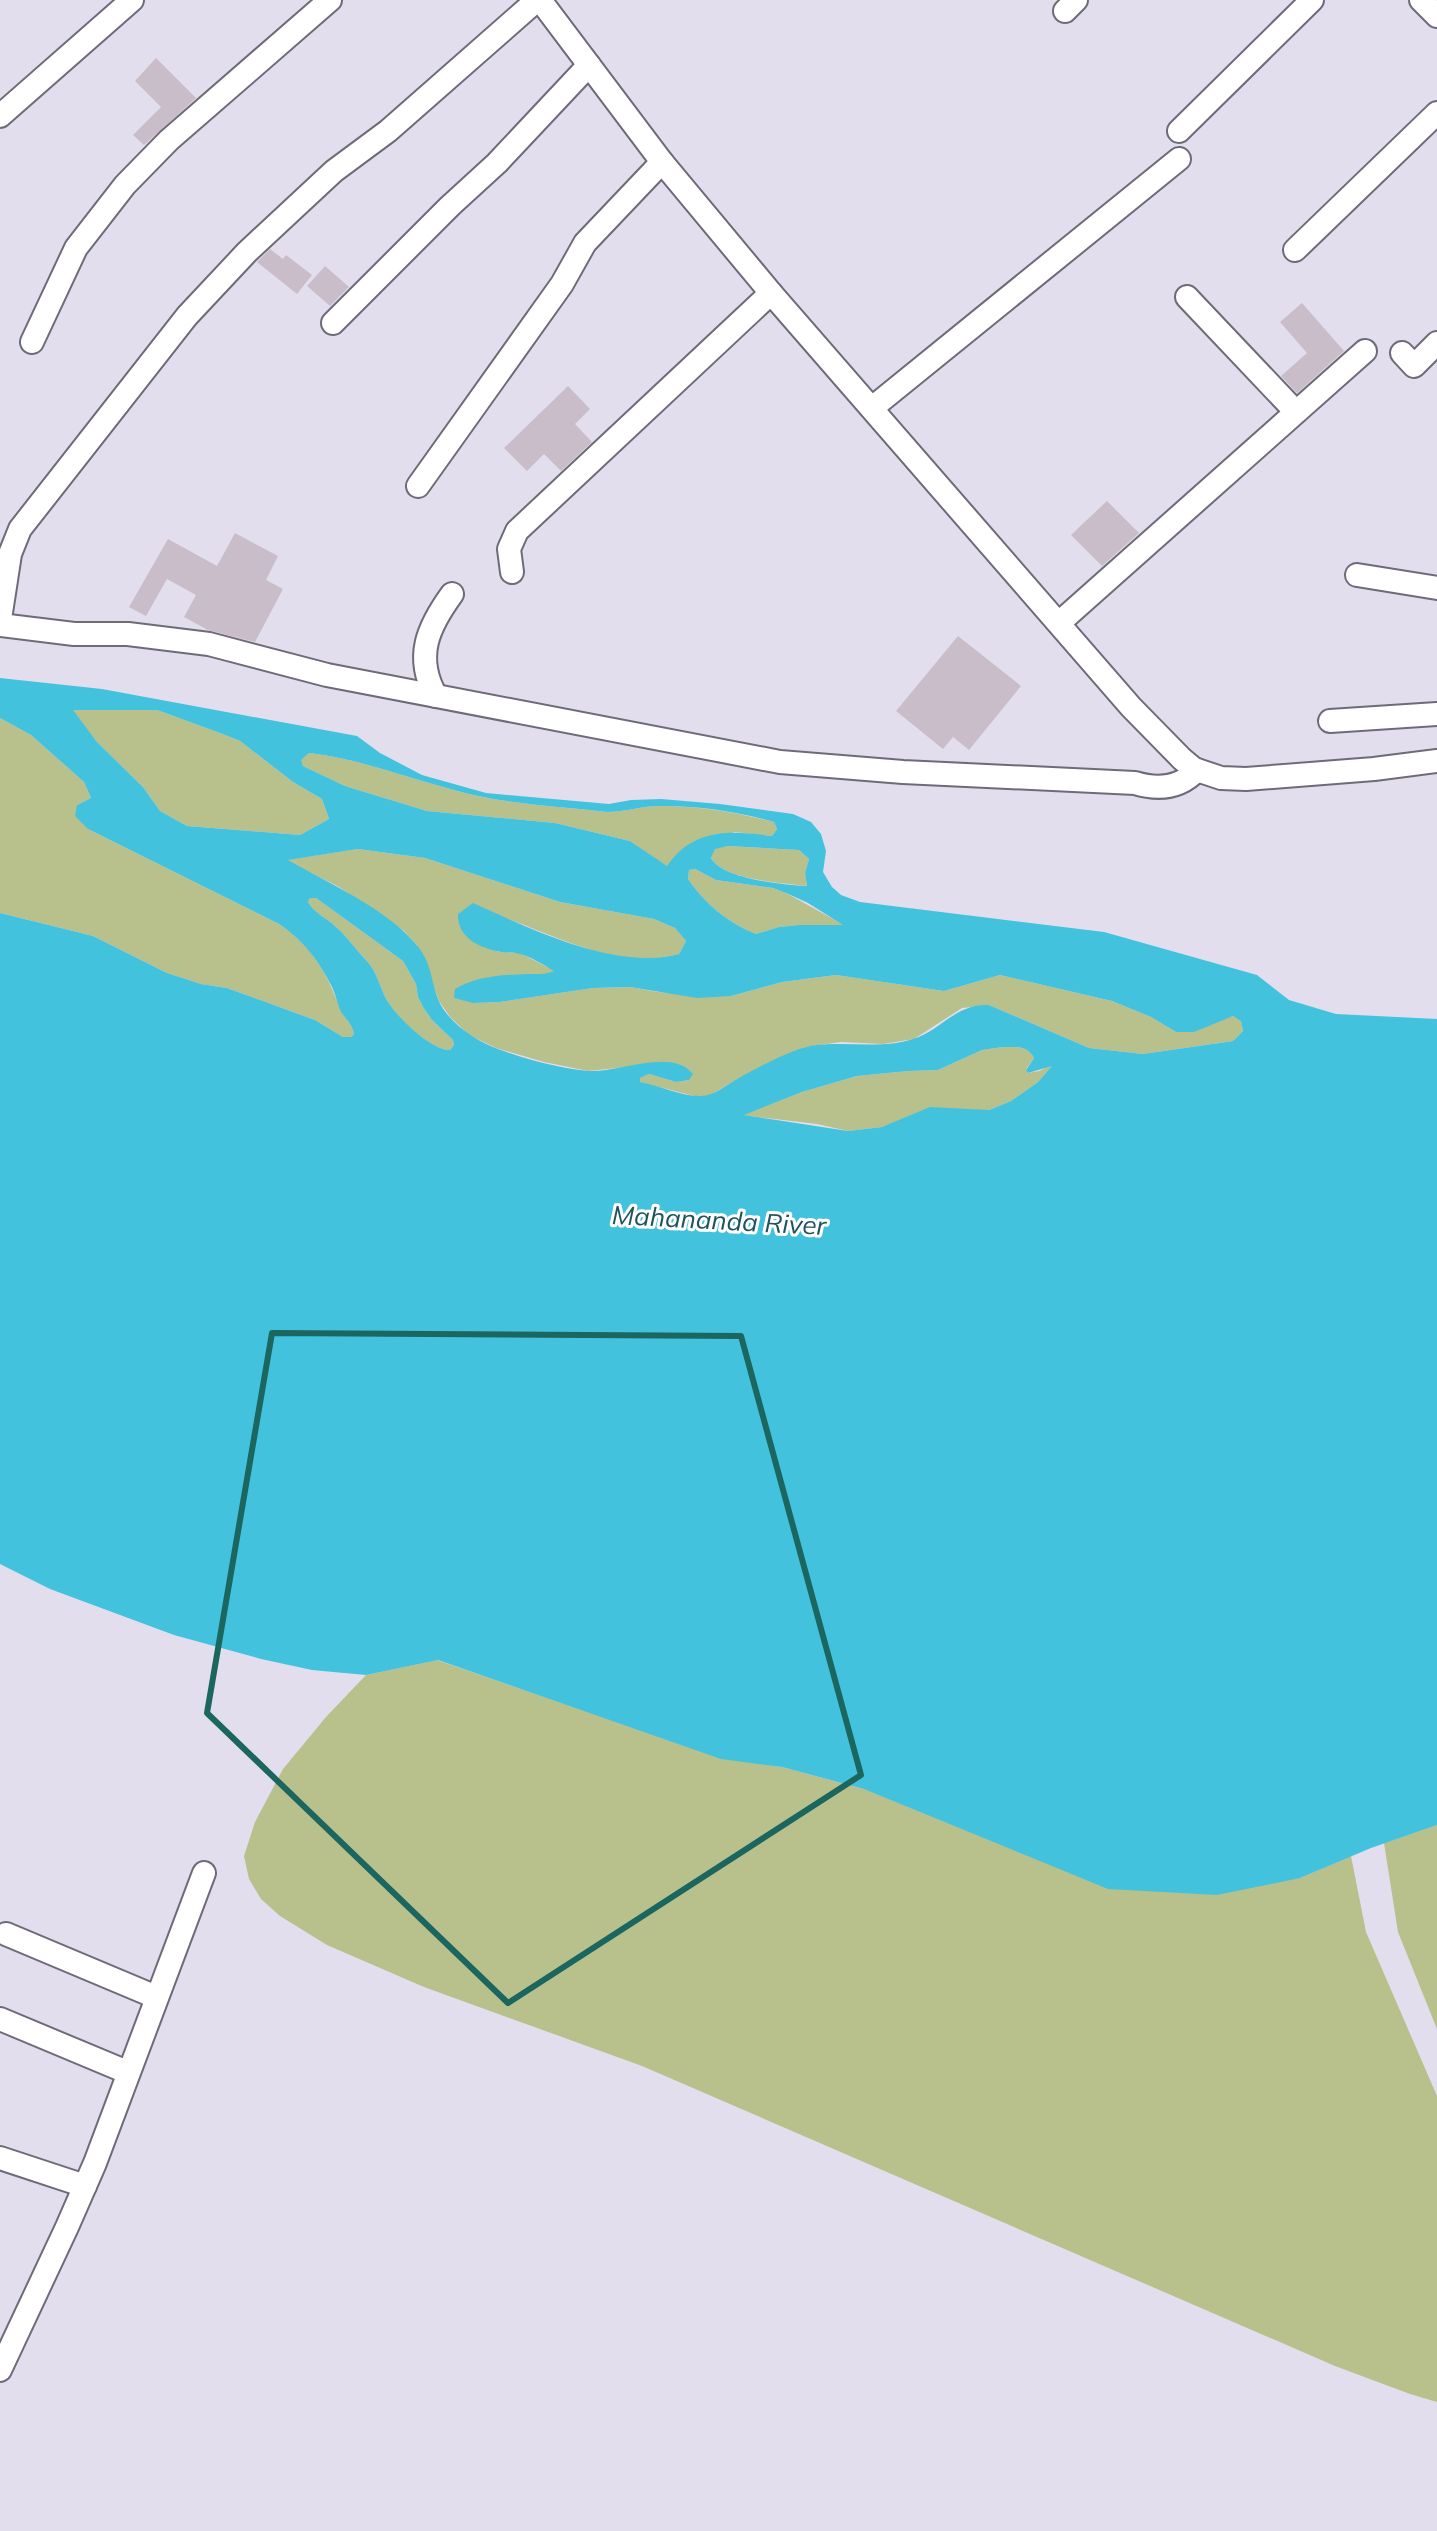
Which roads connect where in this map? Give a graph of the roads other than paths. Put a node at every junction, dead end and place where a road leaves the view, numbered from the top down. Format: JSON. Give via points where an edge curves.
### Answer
{"nodes":[{"id":1,"x":132,"y":0,"type":"edge"},
{"id":2,"x":330,"y":0,"type":"edge"},
{"id":3,"x":538,"y":0,"type":"edge"},
{"id":4,"x":1312,"y":0,"type":"edge"},
{"id":5,"x":589,"y":65,"type":"junction"},
{"id":6,"x":1437,"y":113,"type":"edge"},
{"id":7,"x":0,"y":116,"type":"edge"},
{"id":8,"x":1179,"y":131,"type":"dead end"},
{"id":9,"x":1179,"y":159,"type":"dead end"},
{"id":10,"x":662,"y":162,"type":"junction"},
{"id":11,"x":1295,"y":250,"type":"dead end"},
{"id":12,"x":771,"y":293,"type":"junction"},
{"id":13,"x":1187,"y":297,"type":"dead end"},
{"id":14,"x":333,"y":323,"type":"dead end"},
{"id":15,"x":1434,"y":335,"type":"edge"},
{"id":16,"x":32,"y":342,"type":"dead end"},
{"id":17,"x":1365,"y":351,"type":"dead end"},
{"id":18,"x":1402,"y":353,"type":"dead end"},
{"id":19,"x":872,"y":408,"type":"junction"},
{"id":20,"x":1296,"y":412,"type":"junction"},
{"id":21,"x":418,"y":486,"type":"dead end"},
{"id":22,"x":512,"y":572,"type":"dead end"},
{"id":23,"x":1357,"y":575,"type":"dead end"},
{"id":24,"x":1437,"y":588,"type":"edge"},
{"id":25,"x":452,"y":594,"type":"dead end"},
{"id":26,"x":0,"y":622,"type":"edge"},
{"id":27,"x":1059,"y":623,"type":"junction"},
{"id":28,"x":436,"y":696,"type":"junction"},
{"id":29,"x":1437,"y":714,"type":"edge"},
{"id":30,"x":1330,"y":721,"type":"dead end"},
{"id":31,"x":1437,"y":761,"type":"edge"},
{"id":32,"x":1197,"y":770,"type":"junction"},
{"id":33,"x":204,"y":1873,"type":"dead end"},
{"id":34,"x":6,"y":1934,"type":"dead end"},
{"id":35,"x":156,"y":1997,"type":"junction"},
{"id":36,"x":0,"y":2019,"type":"edge"},
{"id":37,"x":127,"y":2072,"type":"junction"},
{"id":38,"x":0,"y":2158,"type":"edge"},
{"id":39,"x":85,"y":2186,"type":"junction"},
{"id":40,"x":0,"y":2370,"type":"edge"}],
"edges":[{"from":1,"to":7,"type":"street"},
{"from":2,"to":16,"type":"street","via":[[125,185],[76,248]]},
{"from":3,"to":5,"type":"street"},
{"from":3,"to":26,"type":"street","via":[[388,131],[334,171],[187,316],[20,529],[10,554]]},
{"from":4,"to":8,"type":"street"},
{"from":5,"to":10,"type":"street"},
{"from":5,"to":14,"type":"street"},
{"from":6,"to":11,"type":"street"},
{"from":9,"to":19,"type":"street"},
{"from":10,"to":12,"type":"street"},
{"from":10,"to":21,"type":"street","via":[[585,243],[562,284]]},
{"from":12,"to":19,"type":"street"},
{"from":12,"to":22,"type":"street","via":[[517,531],[509,549]]},
{"from":13,"to":20,"type":"street"},
{"from":15,"to":18,"type":"street","via":[[1414,366]]},
{"from":17,"to":20,"type":"street"},
{"from":19,"to":27,"type":"street"},
{"from":20,"to":27,"type":"street"},
{"from":23,"to":24,"type":"street"},
{"from":25,"to":28,"type":"street","via":[[434,620],[423,657]]},
{"from":26,"to":28,"type":"street","via":[[74,634],[209,644]]},
{"from":27,"to":32,"type":"street","via":[[1163,743]]},
{"from":28,"to":32,"type":"street","via":[[780,762],[1156,787],[1188,780]]},
{"from":29,"to":30,"type":"street"},
{"from":31,"to":32,"type":"street","via":[[1234,780]]},
{"from":33,"to":35,"type":"street"},
{"from":34,"to":35,"type":"street"},
{"from":35,"to":37,"type":"street"},
{"from":36,"to":37,"type":"street"},
{"from":37,"to":39,"type":"street"},
{"from":38,"to":39,"type":"street"},
{"from":39,"to":40,"type":"street"}]}
